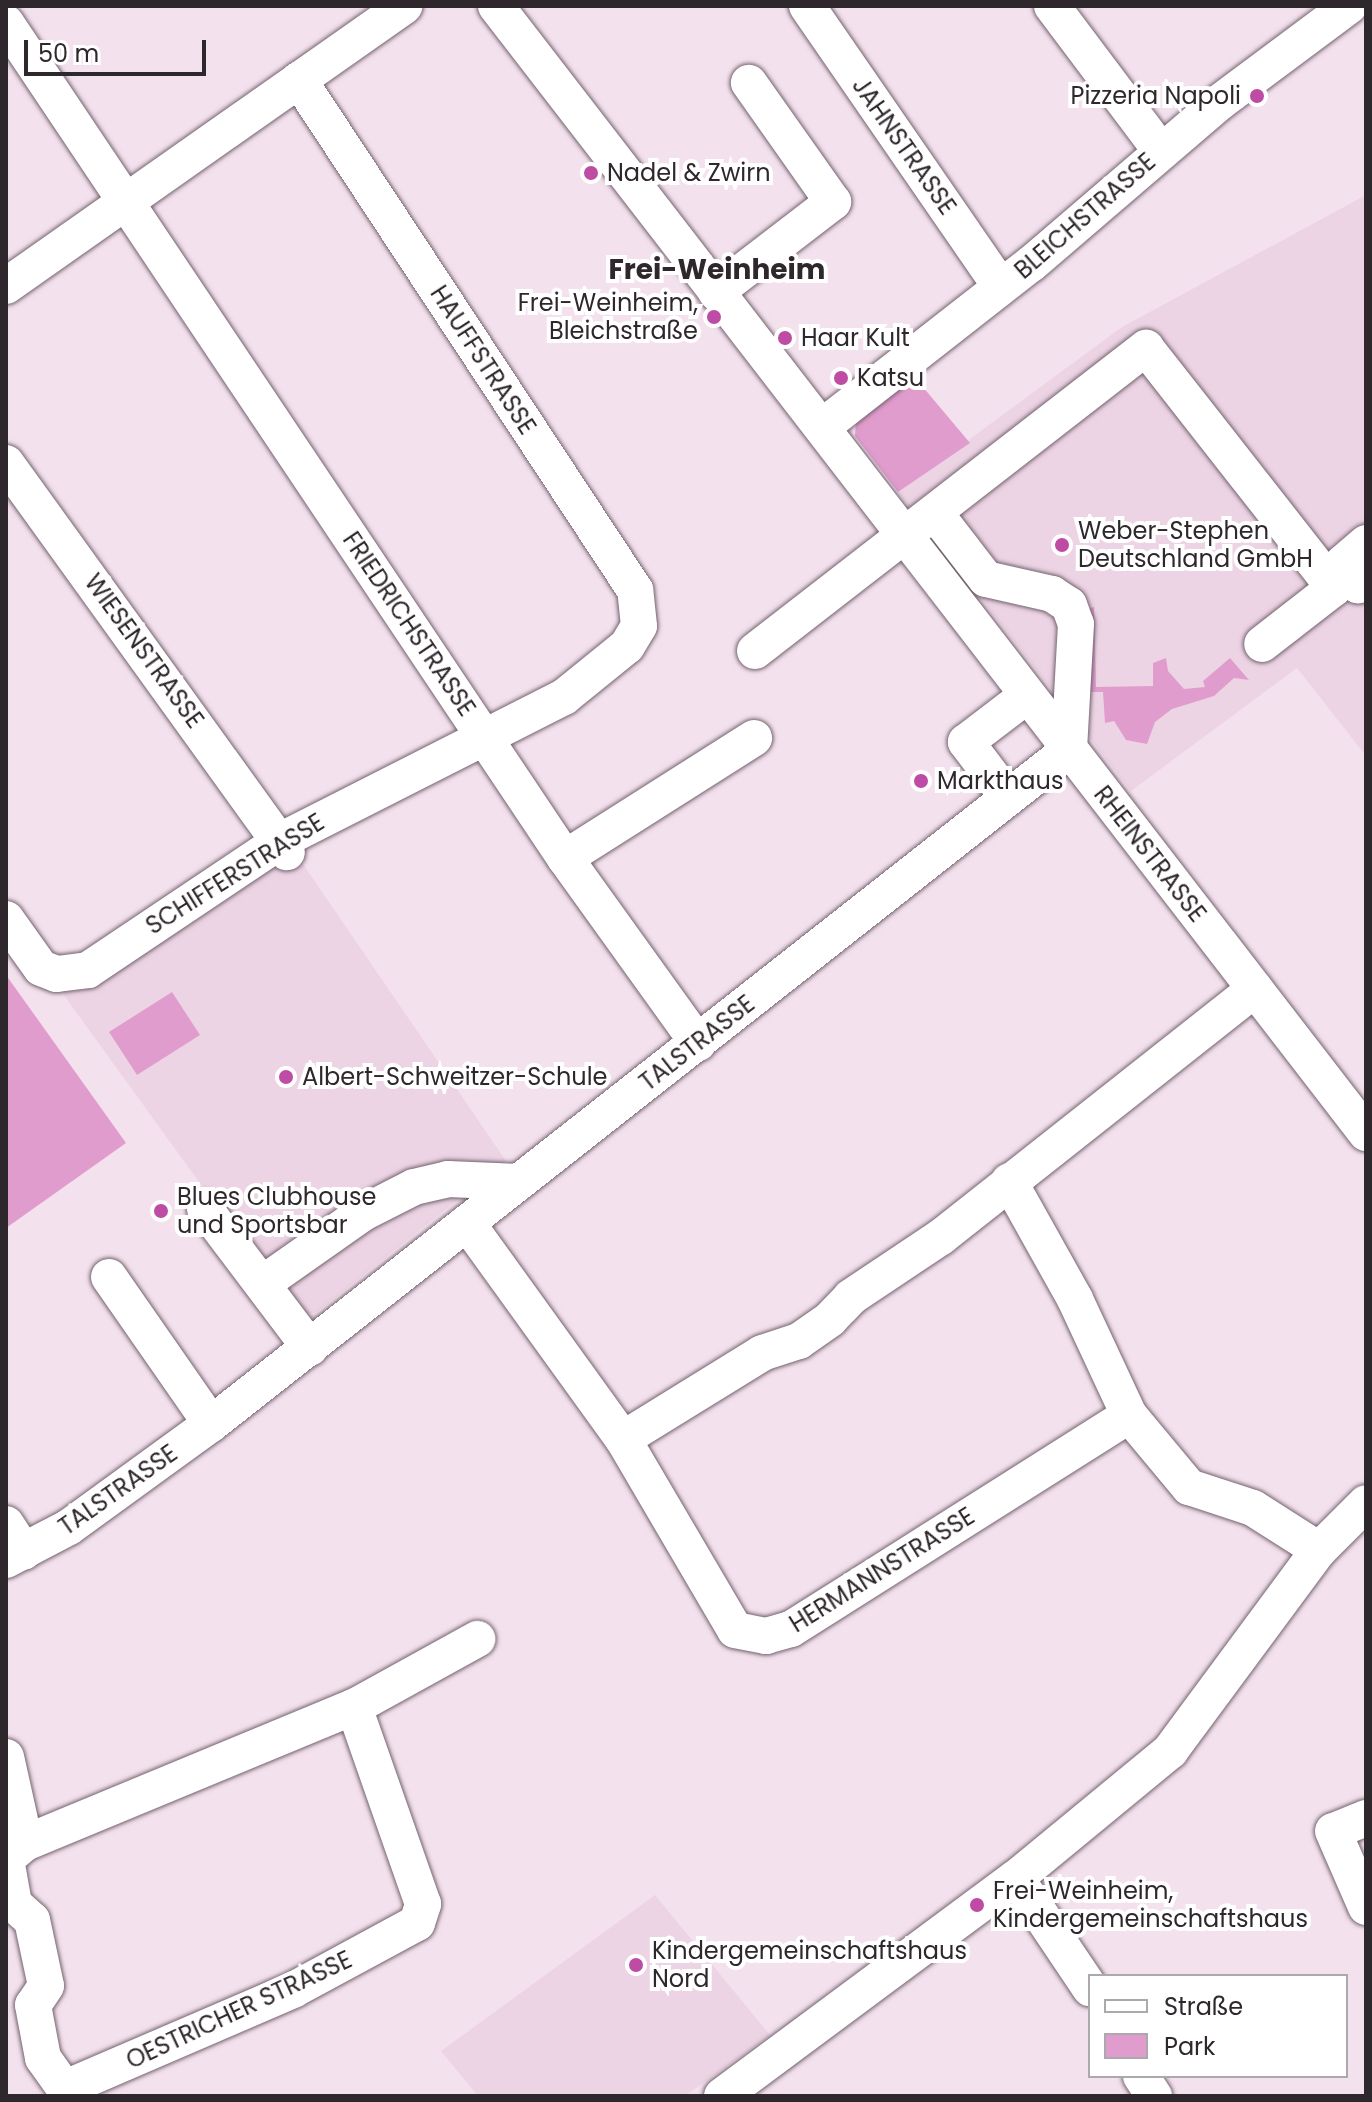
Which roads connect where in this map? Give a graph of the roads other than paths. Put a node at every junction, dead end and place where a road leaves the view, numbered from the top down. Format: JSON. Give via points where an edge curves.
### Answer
{"nodes":[{"id":1,"x":404,"y":6,"type":"edge"},
{"id":2,"x":496,"y":6,"type":"edge"},
{"id":3,"x":807,"y":6,"type":"edge"},
{"id":4,"x":1052,"y":6,"type":"edge"},
{"id":5,"x":1349,"y":6,"type":"edge"},
{"id":6,"x":6,"y":23,"type":"edge"},
{"id":7,"x":299,"y":80,"type":"junction"},
{"id":8,"x":749,"y":83,"type":"dead end"},
{"id":9,"x":1161,"y":151,"type":"junction"},
{"id":10,"x":126,"y":200,"type":"junction"},
{"id":11,"x":6,"y":286,"type":"edge"},
{"id":12,"x":1001,"y":287,"type":"junction"},
{"id":13,"x":716,"y":292,"type":"junction"},
{"id":14,"x":822,"y":427,"type":"junction"},
{"id":15,"x":6,"y":463,"type":"edge"},
{"id":16,"x":935,"y":513,"type":"junction"},
{"id":17,"x":904,"y":537,"type":"junction"},
{"id":18,"x":1366,"y":543,"type":"edge"},
{"id":19,"x":1366,"y":582,"type":"edge"},
{"id":20,"x":1262,"y":644,"type":"dead end"},
{"id":21,"x":627,"y":646,"type":"joint"},
{"id":22,"x":755,"y":651,"type":"dead end"},
{"id":23,"x":1025,"y":697,"type":"junction"},
{"id":24,"x":483,"y":734,"type":"junction"},
{"id":25,"x":754,"y":738,"type":"dead end"},
{"id":26,"x":1069,"y":750,"type":"junction"},
{"id":27,"x":1007,"y":796,"type":"junction"},
{"id":28,"x":284,"y":846,"type":"junction"},
{"id":29,"x":565,"y":858,"type":"junction"},
{"id":30,"x":6,"y":919,"type":"edge"},
{"id":31,"x":1255,"y":989,"type":"junction"},
{"id":32,"x":698,"y":1043,"type":"junction"},
{"id":33,"x":1366,"y":1133,"type":"edge"},
{"id":34,"x":1009,"y":1181,"type":"junction"},
{"id":35,"x":519,"y":1182,"type":"junction"},
{"id":36,"x":205,"y":1209,"type":"dead end"},
{"id":37,"x":467,"y":1223,"type":"junction"},
{"id":38,"x":109,"y":1277,"type":"dead end"},
{"id":39,"x":262,"y":1284,"type":"junction"},
{"id":40,"x":310,"y":1348,"type":"junction"},
{"id":41,"x":1129,"y":1415,"type":"junction"},
{"id":42,"x":211,"y":1424,"type":"junction"},
{"id":43,"x":623,"y":1439,"type":"junction"},
{"id":44,"x":1359,"y":1526,"type":"edge"},
{"id":45,"x":12,"y":1545,"type":"edge"},
{"id":46,"x":1319,"y":1550,"type":"junction"},
{"id":47,"x":477,"y":1639,"type":"dead end"},
{"id":48,"x":354,"y":1707,"type":"junction"},
{"id":49,"x":6,"y":1757,"type":"edge"},
{"id":50,"x":1366,"y":1818,"type":"edge"},
{"id":51,"x":25,"y":1843,"type":"junction"},
{"id":52,"x":1016,"y":1878,"type":"junction"},
{"id":53,"x":1366,"y":1907,"type":"edge"},
{"id":54,"x":1088,"y":1985,"type":"edge"},
{"id":55,"x":1142,"y":2078,"type":"edge"},
{"id":56,"x":69,"y":2092,"type":"edge"},
{"id":57,"x":722,"y":2096,"type":"edge"},
{"id":58,"x":1154,"y":2096,"type":"edge"}],
"edges":[{"from":1,"to":7,"type":"street"},
{"from":2,"to":13,"type":"street","name":"RHEINSTRASSE"},
{"from":3,"to":12,"type":"street","name":"JAHNSTRASSE"},
{"from":4,"to":9,"type":"street"},
{"from":5,"to":9,"type":"street","name":"BLEICHSTRASSE"},
{"from":6,"to":10,"type":"street","name":"FRIEDRICHSTRASSE"},
{"from":7,"to":10,"type":"street"},
{"from":7,"to":21,"type":"street","name":"HAUFFSTRASSE","via":[[635,590],[639,626]]},
{"from":8,"to":13,"type":"street","via":[[833,202]]},
{"from":9,"to":12,"type":"street","name":"BLEICHSTRASSE"},
{"from":10,"to":11,"type":"street"},
{"from":10,"to":24,"type":"street","name":"FRIEDRICHSTRASSE"},
{"from":12,"to":14,"type":"street","name":"BLEICHSTRASSE"},
{"from":13,"to":14,"type":"street","name":"RHEINSTRASSE"},
{"from":14,"to":17,"type":"street","name":"RHEINSTRASSE"},
{"from":15,"to":28,"type":"street","name":"WIESENSTRASSE"},
{"from":16,"to":17,"type":"street"},
{"from":16,"to":20,"type":"street","via":[[1146,348],[1334,588]]},
{"from":16,"to":26,"type":"street","via":[[986,579],[1052,594],[1069,605],[1076,624]]},
{"from":17,"to":22,"type":"street"},
{"from":17,"to":23,"type":"street","name":"RHEINSTRASSE"},
{"from":18,"to":19,"type":"street","via":[[1343,563],[1358,585]]},
{"from":21,"to":24,"type":"street","name":"SCHIFFERSTRASSE","via":[[564,697],[517,724]]},
{"from":23,"to":26,"type":"street","name":"RHEINSTRASSE"},
{"from":23,"to":27,"type":"street","via":[[966,742]]},
{"from":24,"to":28,"type":"street","name":"SCHIFFERSTRASSE"},
{"from":24,"to":29,"type":"street","name":"FRIEDRICHSTRASSE"},
{"from":25,"to":29,"type":"street"},
{"from":26,"to":27,"type":"street","name":"TALSTRASSE"},
{"from":26,"to":31,"type":"street","name":"RHEINSTRASSE"},
{"from":27,"to":32,"type":"street","name":"TALSTRASSE"},
{"from":28,"to":30,"type":"street","name":"SCHIFFERSTRASSE","via":[[88,970],[57,974],[41,968]]},
{"from":29,"to":32,"type":"street","name":"FRIEDRICHSTRASSE"},
{"from":31,"to":33,"type":"street","name":"RHEINSTRASSE"},
{"from":31,"to":34,"type":"street"},
{"from":32,"to":35,"type":"street","name":"TALSTRASSE"},
{"from":34,"to":41,"type":"street","via":[[1075,1299]]},
{"from":34,"to":43,"type":"street","via":[[799,1341],[762,1353]]},
{"from":35,"to":37,"type":"street","name":"TALSTRASSE"},
{"from":35,"to":39,"type":"street","via":[[448,1179],[414,1187],[363,1213]]},
{"from":36,"to":39,"type":"street"},
{"from":37,"to":40,"type":"street","name":"TALSTRASSE"},
{"from":37,"to":43,"type":"street","name":"HERMANNSTRASSE"},
{"from":38,"to":42,"type":"street"},
{"from":39,"to":40,"type":"street"},
{"from":40,"to":42,"type":"street","name":"TALSTRASSE"},
{"from":41,"to":43,"type":"street","name":"HERMANNSTRASSE","via":[[791,1629],[766,1636],[735,1630]]},
{"from":41,"to":46,"type":"street","via":[[1189,1487],[1253,1508]]},
{"from":42,"to":45,"type":"street","name":"TALSTRASSE","via":[[115,1496]]},
{"from":44,"to":46,"type":"street"},
{"from":46,"to":52,"type":"street","via":[[1170,1751]]},
{"from":47,"to":48,"type":"street"},
{"from":48,"to":51,"type":"street"},
{"from":48,"to":56,"type":"street","name":"OESTRICHER STRASSE","via":[[423,1904],[417,1923],[293,1990]]},
{"from":49,"to":51,"type":"street"},
{"from":50,"to":53,"type":"street","via":[[1333,1831]]},
{"from":51,"to":56,"type":"street","via":[[6,1859],[14,1904],[32,1920],[46,1986],[33,2005],[43,2058]]},
{"from":52,"to":54,"type":"street"},
{"from":52,"to":57,"type":"street"},
{"from":55,"to":58,"type":"street"}]}
